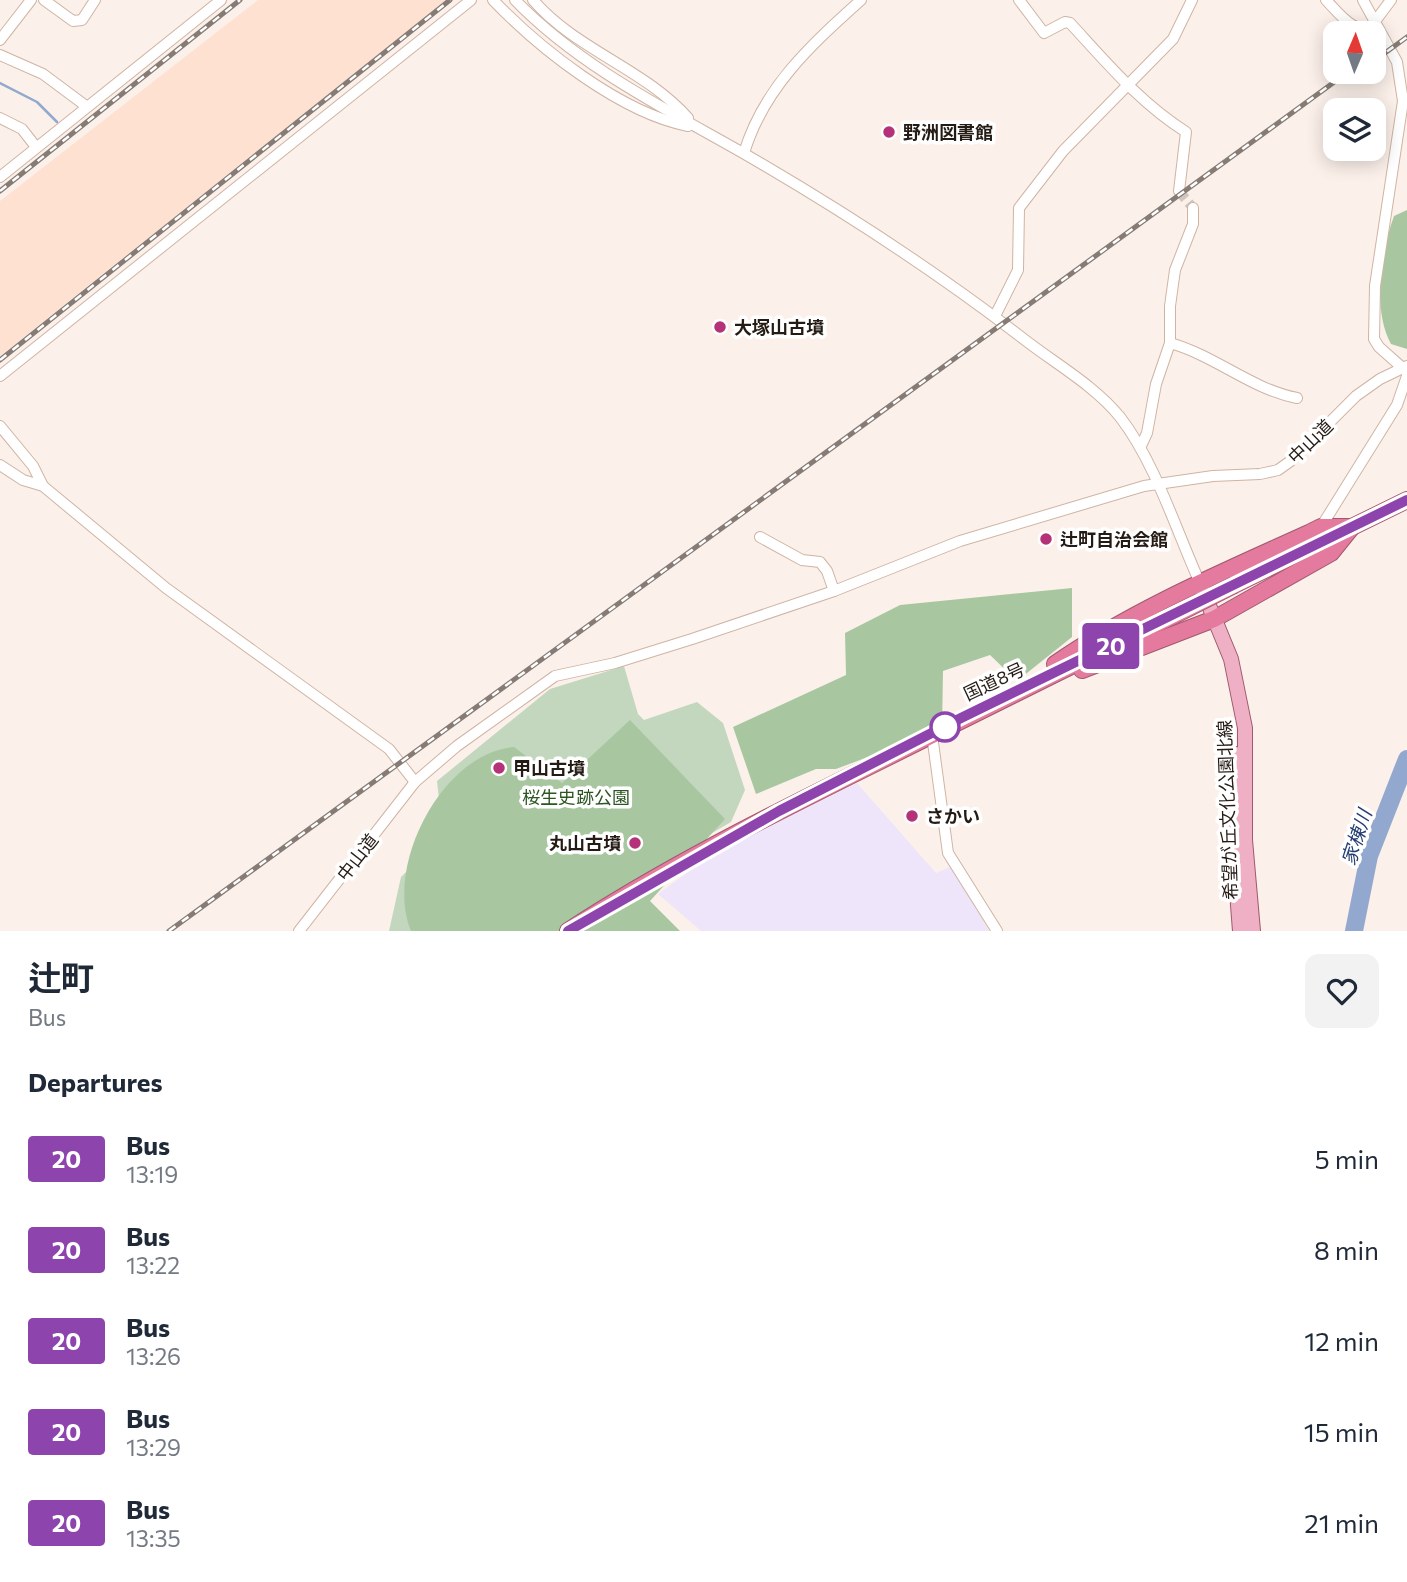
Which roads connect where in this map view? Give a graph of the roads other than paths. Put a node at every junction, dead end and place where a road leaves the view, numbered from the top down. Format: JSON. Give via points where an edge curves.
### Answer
{"nodes":[{"id":1,"x":31,"y":0,"type":"edge"},
{"id":2,"x":44,"y":0,"type":"edge"},
{"id":3,"x":95,"y":0,"type":"edge"},
{"id":4,"x":221,"y":0,"type":"edge"},
{"id":5,"x":471,"y":0,"type":"edge"},
{"id":6,"x":493,"y":0,"type":"edge"},
{"id":7,"x":515,"y":0,"type":"edge"},
{"id":8,"x":533,"y":0,"type":"edge"},
{"id":9,"x":861,"y":0,"type":"edge"},
{"id":10,"x":1019,"y":0,"type":"edge"},
{"id":11,"x":1192,"y":0,"type":"edge"},
{"id":12,"x":1326,"y":0,"type":"edge"},
{"id":13,"x":1363,"y":0,"type":"edge"},
{"id":14,"x":1391,"y":0,"type":"edge"},
{"id":15,"x":1345,"y":21,"type":"edge"},
{"id":16,"x":1375,"y":21,"type":"edge"},
{"id":17,"x":1379,"y":21,"type":"edge"},
{"id":18,"x":0,"y":40,"type":"edge"},
{"id":19,"x":1386,"y":42,"type":"edge"},
{"id":20,"x":0,"y":55,"type":"edge"},
{"id":21,"x":1129,"y":87,"type":"junction"},
{"id":22,"x":86,"y":106,"type":"junction"},
{"id":23,"x":0,"y":118,"type":"edge"},
{"id":24,"x":697,"y":128,"type":"junction"},
{"id":25,"x":36,"y":147,"type":"junction"},
{"id":26,"x":744,"y":153,"type":"junction"},
{"id":27,"x":0,"y":177,"type":"edge"},
{"id":28,"x":1179,"y":191,"type":"dead end"},
{"id":29,"x":1193,"y":208,"type":"dead end"},
{"id":30,"x":995,"y":316,"type":"junction"},
{"id":31,"x":1170,"y":343,"type":"junction"},
{"id":32,"x":1406,"y":371,"type":"edge"},
{"id":33,"x":0,"y":376,"type":"edge"},
{"id":34,"x":1297,"y":398,"type":"dead end"},
{"id":35,"x":0,"y":426,"type":"edge"},
{"id":36,"x":1141,"y":446,"type":"junction"},
{"id":37,"x":0,"y":466,"type":"edge"},
{"id":38,"x":1156,"y":484,"type":"junction"},
{"id":39,"x":43,"y":486,"type":"junction"},
{"id":40,"x":1407,"y":500,"type":"edge"},
{"id":41,"x":1321,"y":527,"type":"junction"},
{"id":42,"x":1352,"y":527,"type":"junction"},
{"id":43,"x":760,"y":537,"type":"dead end"},
{"id":44,"x":1200,"y":583,"type":"junction"},
{"id":45,"x":834,"y":591,"type":"junction"},
{"id":46,"x":1214,"y":619,"type":"junction"},
{"id":47,"x":1035,"y":683,"type":"junction"},
{"id":48,"x":1238,"y":689,"type":"junction"},
{"id":49,"x":932,"y":735,"type":"junction"},
{"id":50,"x":415,"y":782,"type":"junction"},
{"id":51,"x":299,"y":931,"type":"edge"},
{"id":52,"x":568,"y":931,"type":"edge"},
{"id":53,"x":998,"y":931,"type":"edge"},
{"id":54,"x":1240,"y":931,"type":"edge"},
{"id":55,"x":1252,"y":931,"type":"edge"}],
"edges":[{"from":1,"to":18,"type":"street"},
{"from":2,"to":3,"type":"street","via":[[73,21],[82,20]]},
{"from":4,"to":22,"type":"street"},
{"from":5,"to":33,"type":"street"},
{"from":6,"to":24,"type":"street","via":[[558,59],[662,121]]},
{"from":7,"to":24,"type":"street","via":[[565,45]]},
{"from":8,"to":24,"type":"street","via":[[569,33],[671,98]]},
{"from":9,"to":26,"type":"street","via":[[779,81],[751,129]]},
{"from":10,"to":21,"type":"street","via":[[1044,33],[1070,23]]},
{"from":11,"to":21,"type":"street","via":[[1173,39]]},
{"from":12,"to":15,"type":"street"},
{"from":13,"to":16,"type":"street"},
{"from":14,"to":17,"type":"street"},
{"from":19,"to":32,"type":"street","via":[[1397,62],[1403,101],[1376,286],[1374,339]]},
{"from":20,"to":22,"type":"street","via":[[43,74]]},
{"from":21,"to":28,"type":"street","via":[[1160,116],[1186,131]]},
{"from":21,"to":30,"type":"street","via":[[1063,151],[1019,208],[1018,270]]},
{"from":22,"to":25,"type":"street"},
{"from":23,"to":25,"type":"street","via":[[22,129]]},
{"from":24,"to":26,"type":"street"},
{"from":25,"to":27,"type":"street"},
{"from":26,"to":30,"type":"street"},
{"from":29,"to":31,"type":"street","via":[[1193,224],[1175,270]]},
{"from":30,"to":36,"type":"street","via":[[1097,395]]},
{"from":31,"to":34,"type":"street","via":[[1216,360],[1271,393]]},
{"from":31,"to":36,"type":"street"},
{"from":32,"to":38,"type":"street","name":"中山道","via":[[1356,396],[1278,470]]},
{"from":32,"to":41,"type":"street","via":[[1398,405]]},
{"from":35,"to":39,"type":"street","via":[[33,466]]},
{"from":36,"to":38,"type":"street"},
{"from":37,"to":39,"type":"street"},
{"from":38,"to":44,"type":"street"},
{"from":38,"to":45,"type":"street","name":"中山道","via":[[960,541]]},
{"from":39,"to":50,"type":"street","via":[[151,576],[389,749]]},
{"from":40,"to":42,"type":"highway","name":"国道8号"},
{"from":41,"to":42,"type":"highway"},
{"from":41,"to":44,"type":"highway"},
{"from":42,"to":46,"type":"highway","via":[[1331,553]]},
{"from":42,"to":47,"type":"highway","name":"国道8号","bridge":true},
{"from":43,"to":45,"type":"street","via":[[803,560],[820,562]]},
{"from":44,"to":46,"type":"main road","name":"希望が丘文化公園北線"},
{"from":44,"to":47,"type":"highway","via":[[1083,645]]},
{"from":45,"to":50,"type":"street","name":"中山道","via":[[615,663],[555,676]]},
{"from":46,"to":47,"type":"highway","via":[[1084,670]]},
{"from":46,"to":48,"type":"main road","name":"希望が丘文化公園北線"},
{"from":47,"to":49,"type":"highway","name":"国道8号"},
{"from":48,"to":54,"type":"main road","name":"希望が丘文化公園北線","via":[[1233,840]]},
{"from":48,"to":55,"type":"main road","name":"希望が丘文化公園北線","via":[[1245,728],[1245,839]]},
{"from":49,"to":52,"type":"highway","name":"国道8号","via":[[708,849]]},
{"from":49,"to":53,"type":"street","via":[[948,853]]},
{"from":50,"to":51,"type":"street","name":"中山道"}]}
